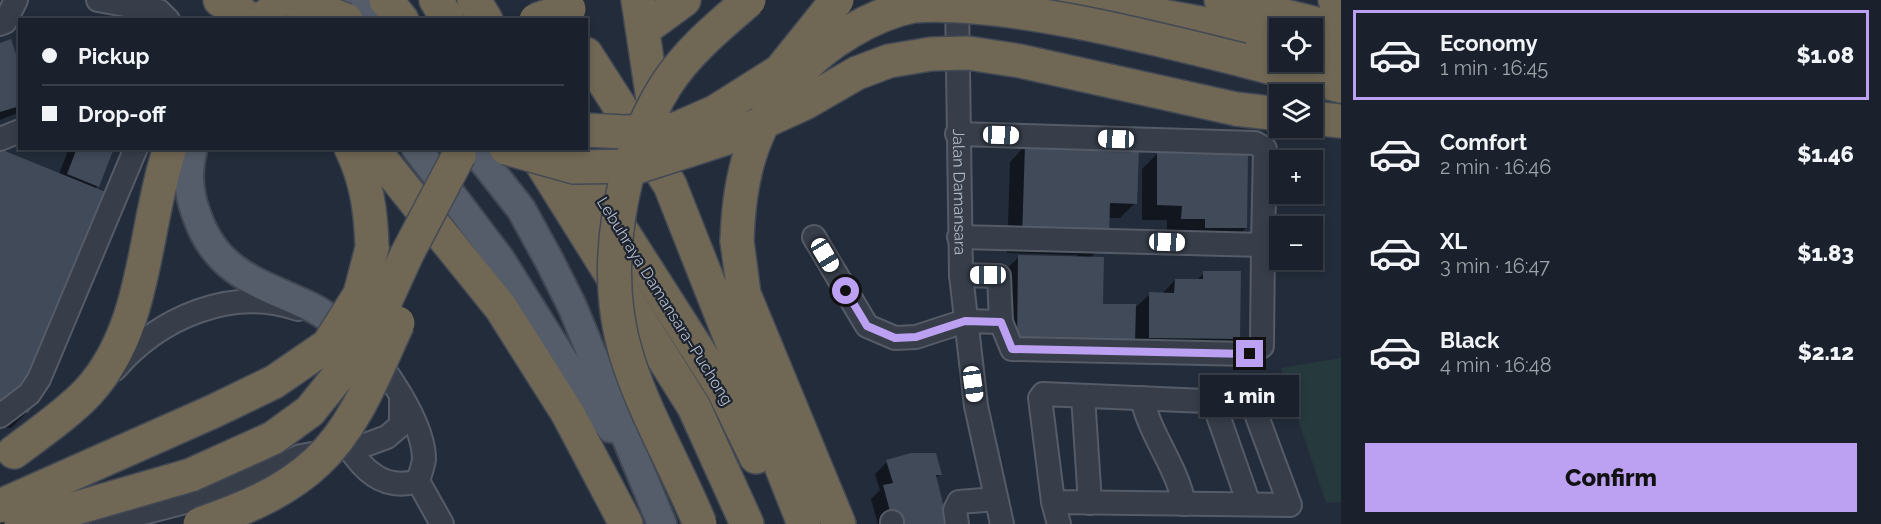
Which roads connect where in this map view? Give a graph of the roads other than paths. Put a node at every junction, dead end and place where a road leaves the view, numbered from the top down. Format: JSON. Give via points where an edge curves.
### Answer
{"nodes":[{"id":1,"x":16,"y":0,"type":"edge"},
{"id":2,"x":98,"y":0,"type":"edge"},
{"id":3,"x":220,"y":0,"type":"edge"},
{"id":4,"x":293,"y":0,"type":"edge"},
{"id":5,"x":300,"y":0,"type":"edge"},
{"id":6,"x":311,"y":0,"type":"edge"},
{"id":7,"x":358,"y":0,"type":"edge"},
{"id":8,"x":386,"y":0,"type":"edge"},
{"id":9,"x":436,"y":0,"type":"edge"},
{"id":10,"x":474,"y":0,"type":"edge"},
{"id":11,"x":684,"y":0,"type":"edge"},
{"id":12,"x":749,"y":0,"type":"edge"},
{"id":13,"x":837,"y":0,"type":"edge"},
{"id":14,"x":868,"y":0,"type":"edge"},
{"id":15,"x":957,"y":0,"type":"edge"},
{"id":16,"x":1074,"y":0,"type":"edge"},
{"id":17,"x":1221,"y":0,"type":"edge"},
{"id":18,"x":1335,"y":0,"type":"edge"},
{"id":19,"x":1341,"y":2,"type":"edge"},
{"id":20,"x":568,"y":10,"type":"edge"},
{"id":21,"x":640,"y":15,"type":"edge"},
{"id":22,"x":166,"y":18,"type":"edge"},
{"id":23,"x":249,"y":18,"type":"edge"},
{"id":24,"x":264,"y":18,"type":"edge"},
{"id":25,"x":324,"y":18,"type":"edge"},
{"id":26,"x":341,"y":18,"type":"edge"},
{"id":27,"x":369,"y":18,"type":"edge"},
{"id":28,"x":400,"y":18,"type":"edge"},
{"id":29,"x":447,"y":18,"type":"edge"},
{"id":30,"x":485,"y":18,"type":"edge"},
{"id":31,"x":542,"y":18,"type":"edge"},
{"id":32,"x":0,"y":24,"type":"edge"},
{"id":33,"x":1262,"y":28,"type":"edge"},
{"id":34,"x":1341,"y":30,"type":"edge"},
{"id":35,"x":1323,"y":54,"type":"edge"},
{"id":36,"x":588,"y":57,"type":"edge"},
{"id":37,"x":1341,"y":59,"type":"edge"},
{"id":38,"x":1341,"y":86,"type":"edge"},
{"id":39,"x":1269,"y":113,"type":"edge"},
{"id":40,"x":1323,"y":119,"type":"edge"},
{"id":41,"x":1341,"y":121,"type":"edge"},
{"id":42,"x":588,"y":130,"type":"edge"},
{"id":43,"x":18,"y":132,"type":"edge"},
{"id":44,"x":957,"y":134,"type":"junction"},
{"id":45,"x":733,"y":136,"type":"junction"},
{"id":46,"x":0,"y":139,"type":"edge"},
{"id":47,"x":193,"y":150,"type":"edge"},
{"id":48,"x":352,"y":150,"type":"edge"},
{"id":49,"x":374,"y":150,"type":"edge"},
{"id":50,"x":418,"y":150,"type":"edge"},
{"id":51,"x":463,"y":150,"type":"edge"},
{"id":52,"x":475,"y":150,"type":"edge"},
{"id":53,"x":513,"y":150,"type":"edge"},
{"id":54,"x":533,"y":150,"type":"edge"},
{"id":55,"x":569,"y":150,"type":"edge"},
{"id":56,"x":129,"y":155,"type":"edge"},
{"id":57,"x":166,"y":162,"type":"edge"},
{"id":58,"x":670,"y":185,"type":"junction"},
{"id":59,"x":425,"y":220,"type":"junction"},
{"id":60,"x":814,"y":237,"type":"dead end"},
{"id":61,"x":959,"y":237,"type":"junction"},
{"id":62,"x":1263,"y":245,"type":"junction"},
{"id":63,"x":961,"y":275,"type":"junction"},
{"id":64,"x":965,"y":321,"type":"junction"},
{"id":65,"x":1001,"y":322,"type":"junction"},
{"id":66,"x":356,"y":338,"type":"junction"},
{"id":67,"x":401,"y":395,"type":"junction"},
{"id":68,"x":1083,"y":396,"type":"junction"},
{"id":69,"x":1142,"y":398,"type":"junction"},
{"id":70,"x":1213,"y":401,"type":"junction"},
{"id":71,"x":0,"y":416,"type":"edge"},
{"id":72,"x":348,"y":446,"type":"junction"},
{"id":73,"x":7,"y":457,"type":"edge"},
{"id":74,"x":636,"y":461,"type":"junction"},
{"id":75,"x":417,"y":481,"type":"junction"},
{"id":76,"x":996,"y":499,"type":"junction"},
{"id":77,"x":1090,"y":503,"type":"junction"},
{"id":78,"x":1184,"y":504,"type":"junction"},
{"id":79,"x":1249,"y":504,"type":"junction"},
{"id":80,"x":0,"y":506,"type":"edge"},
{"id":81,"x":1056,"y":513,"type":"edge"},
{"id":82,"x":21,"y":524,"type":"edge"},
{"id":83,"x":100,"y":524,"type":"edge"},
{"id":84,"x":200,"y":524,"type":"edge"},
{"id":85,"x":442,"y":524,"type":"edge"},
{"id":86,"x":626,"y":524,"type":"edge"},
{"id":87,"x":662,"y":524,"type":"edge"},
{"id":88,"x":700,"y":524,"type":"edge"},
{"id":89,"x":747,"y":524,"type":"edge"},
{"id":90,"x":784,"y":524,"type":"edge"},
{"id":91,"x":804,"y":524,"type":"edge"},
{"id":92,"x":839,"y":524,"type":"edge"},
{"id":93,"x":957,"y":524,"type":"edge"},
{"id":94,"x":1002,"y":524,"type":"edge"}],
"edges":[{"from":1,"to":32,"type":"street","via":[[5,22]]},
{"from":2,"to":22,"type":"street","via":[[159,10]]},
{"from":3,"to":23,"type":"highway"},
{"from":4,"to":26,"type":"highway","bridge":true},
{"from":5,"to":24,"type":"highway","via":[[278,7]]},
{"from":6,"to":25,"type":"main road"},
{"from":7,"to":27,"type":"main road"},
{"from":8,"to":28,"type":"highway"},
{"from":9,"to":29,"type":"highway"},
{"from":10,"to":30,"type":"highway"},
{"from":11,"to":21,"type":"highway"},
{"from":12,"to":88,"type":"highway","bridge":true,"via":[[703,39],[667,83],[626,174],[616,229],[617,298],[626,355]]},
{"from":13,"to":42,"type":"highway","bridge":true,"via":[[780,71],[715,112],[676,129]]},
{"from":14,"to":45,"type":"highway","bridge":true,"via":[[801,83]]},
{"from":15,"to":44,"type":"street","name":"Jalan Damansara"},
{"from":16,"to":33,"type":"highway"},
{"from":17,"to":33,"type":"highway"},
{"from":18,"to":19,"type":"highway"},
{"from":20,"to":31,"type":"highway","bridge":true},
{"from":21,"to":58,"type":"highway"},
{"from":33,"to":34,"type":"highway"},
{"from":35,"to":37,"type":"highway"},
{"from":36,"to":58,"type":"highway"},
{"from":38,"to":92,"type":"highway","bridge":true,"via":[[1085,20],[1019,6],[962,2],[912,6],[858,27],[814,57],[785,88],[750,153],[738,197],[737,241],[744,294]]},
{"from":39,"to":45,"type":"highway","bridge":true,"via":[[1236,109],[1020,61],[968,53],[931,54],[889,61],[857,73]]},
{"from":40,"to":41,"type":"highway"},
{"from":43,"to":46,"type":"street"},
{"from":44,"to":61,"type":"street","name":"Jalan Damansara"},
{"from":44,"to":62,"type":"street","via":[[1255,143],[1265,149]]},
{"from":45,"to":53,"type":"highway","bridge":true,"via":[[640,166],[574,167]]},
{"from":47,"to":66,"type":"main road","via":[[188,182],[191,201],[207,241],[220,258],[238,274],[313,308]]},
{"from":48,"to":80,"type":"highway","bridge":true,"via":[[370,207],[372,248],[360,294],[328,345],[274,382],[234,402]]},
{"from":49,"to":86,"type":"highway","via":[[501,309],[568,414]]},
{"from":50,"to":74,"type":"main road","via":[[500,259],[580,387]]},
{"from":51,"to":59,"type":"highway","bridge":true},
{"from":52,"to":74,"type":"main road","via":[[521,209],[549,260]]},
{"from":54,"to":89,"type":"highway","name":"Lebuhraya Damansara–Puchong","via":[[694,407]]},
{"from":55,"to":90,"type":"highway","name":"Lebuhraya Damansara–Puchong","via":[[724,391],[764,472]]},
{"from":56,"to":71,"type":"street","via":[[39,379],[29,394]]},
{"from":57,"to":73,"type":"highway","via":[[135,301],[108,366],[68,412]]},
{"from":58,"to":91,"type":"highway"},
{"from":59,"to":82,"type":"highway","bridge":true,"via":[[368,339],[310,411],[273,438],[190,475]]},
{"from":59,"to":84,"type":"highway","bridge":true,"via":[[419,260],[398,323],[345,429],[317,462],[279,490]]},
{"from":60,"to":64,"type":"street","via":[[867,326],[895,338],[916,337]]},
{"from":61,"to":62,"type":"street"},
{"from":61,"to":63,"type":"street","name":"Jalan Damansara"},
{"from":62,"to":65,"type":"street","via":[[1262,346],[1250,354],[1012,349]]},
{"from":63,"to":64,"type":"street","name":"Jalan Damansara"},
{"from":63,"to":65,"type":"street","via":[[999,276]]},
{"from":64,"to":65,"type":"street"},
{"from":64,"to":76,"type":"street","name":"Jalan Damansara","via":[[976,406]]},
{"from":66,"to":67,"type":"street"},
{"from":66,"to":73,"type":"street","via":[[296,308],[241,303],[206,308],[174,320],[145,338],[56,430]]},
{"from":67,"to":72,"type":"street","via":[[401,425],[387,438]]},
{"from":67,"to":75,"type":"street","via":[[423,450]]},
{"from":68,"to":69,"type":"street"},
{"from":68,"to":77,"type":"street"},
{"from":68,"to":81,"type":"street","via":[[1040,395]]},
{"from":69,"to":70,"type":"street"},
{"from":69,"to":78,"type":"street","via":[[1160,448],[1178,476]]},
{"from":70,"to":79,"type":"street"},
{"from":70,"to":79,"type":"street","via":[[1252,403],[1290,505]]},
{"from":72,"to":75,"type":"street","via":[[359,464],[376,478],[396,484]]},
{"from":72,"to":83,"type":"street","via":[[301,456],[197,499]]},
{"from":74,"to":87,"type":"main road"},
{"from":75,"to":85,"type":"street"},
{"from":76,"to":93,"type":"street","via":[[959,502],[955,506]]},
{"from":76,"to":94,"type":"street","name":"Jalan Damansara"},
{"from":77,"to":78,"type":"street"},
{"from":77,"to":81,"type":"street"},
{"from":78,"to":79,"type":"street"}]}
